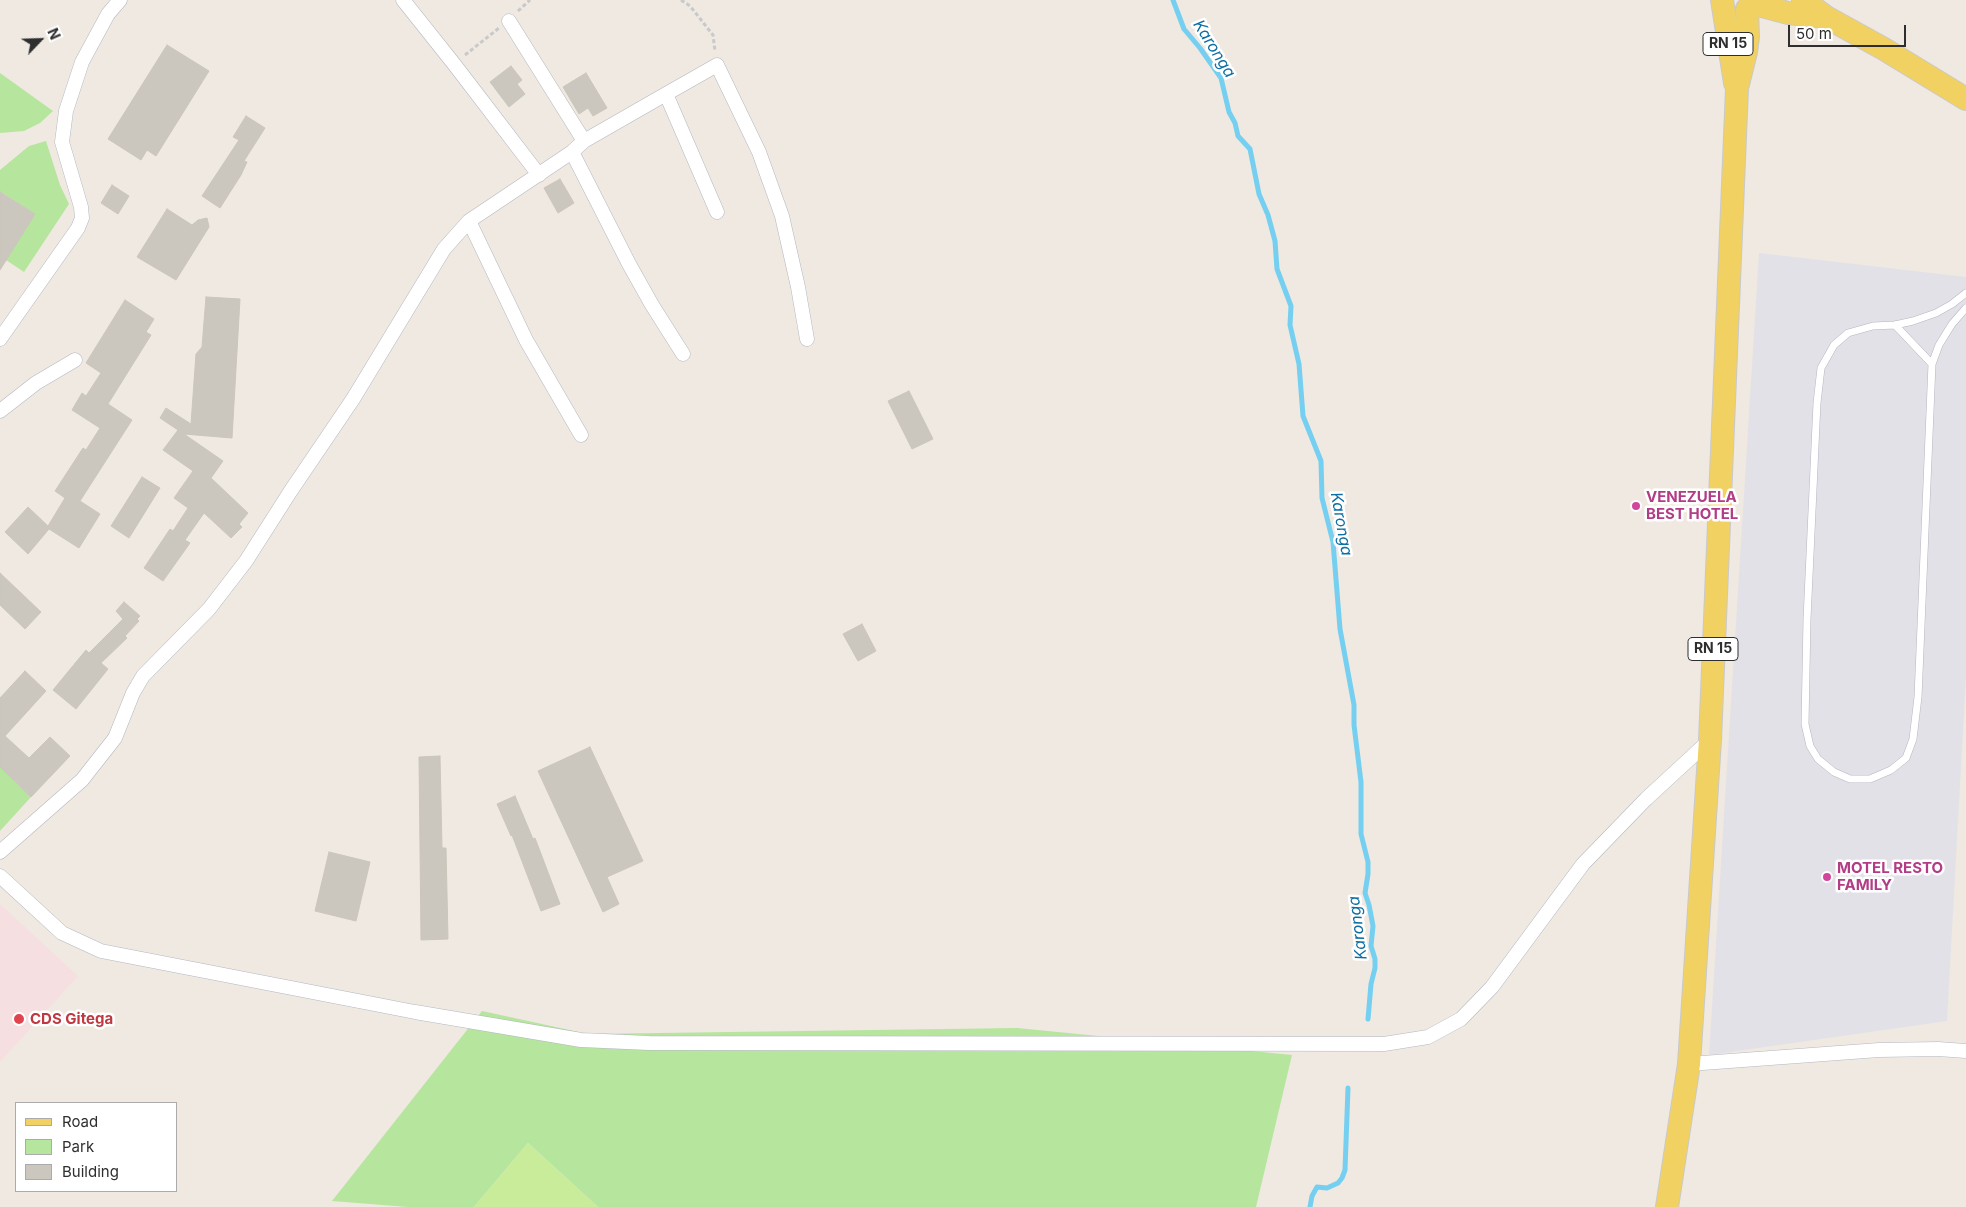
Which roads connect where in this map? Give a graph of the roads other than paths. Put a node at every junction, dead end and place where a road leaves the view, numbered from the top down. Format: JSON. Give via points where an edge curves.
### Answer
{"nodes":[{"id":1,"x":120,"y":0,"type":"edge"},
{"id":2,"x":403,"y":0,"type":"edge"},
{"id":3,"x":1722,"y":0,"type":"edge"},
{"id":4,"x":1803,"y":0,"type":"edge"},
{"id":5,"x":1753,"y":4,"type":"edge"},
{"id":6,"x":1826,"y":17,"type":"junction"},
{"id":7,"x":509,"y":21,"type":"road end"},
{"id":8,"x":1736,"y":88,"type":"junction"},
{"id":9,"x":666,"y":94,"type":"junction"},
{"id":10,"x":1966,"y":99,"type":"edge"},
{"id":11,"x":584,"y":141,"type":"junction"},
{"id":12,"x":572,"y":152,"type":"junction"},
{"id":13,"x":539,"y":175,"type":"junction"},
{"id":14,"x":718,"y":212,"type":"dead end"},
{"id":15,"x":469,"y":221,"type":"junction"},
{"id":16,"x":1966,"y":293,"type":"edge"},
{"id":17,"x":1966,"y":308,"type":"edge"},
{"id":18,"x":1895,"y":325,"type":"junction"},
{"id":19,"x":0,"y":339,"type":"edge"},
{"id":20,"x":807,"y":339,"type":"dead end"},
{"id":21,"x":684,"y":354,"type":"dead end"},
{"id":22,"x":74,"y":360,"type":"dead end"},
{"id":23,"x":1932,"y":364,"type":"junction"},
{"id":24,"x":0,"y":411,"type":"edge"},
{"id":25,"x":582,"y":435,"type":"dead end"},
{"id":26,"x":1710,"y":740,"type":"junction"},
{"id":27,"x":0,"y":852,"type":"edge"},
{"id":28,"x":0,"y":876,"type":"edge"},
{"id":29,"x":1966,"y":1051,"type":"edge"},
{"id":30,"x":1690,"y":1064,"type":"junction"},
{"id":31,"x":1667,"y":1207,"type":"edge"}],
"edges":[{"from":1,"to":19,"type":"street","via":[[108,14],[82,62],[66,111],[62,142],[82,218]]},
{"from":2,"to":13,"type":"street"},
{"from":3,"to":5,"type":"main road","via":[[1738,10]]},
{"from":3,"to":8,"type":"main road","number":"RN 15"},
{"from":4,"to":6,"type":"main road"},
{"from":5,"to":6,"type":"main road","via":[[1788,13]]},
{"from":5,"to":8,"type":"main road","number":"RN 15"},
{"from":6,"to":10,"type":"main road"},
{"from":7,"to":11,"type":"street"},
{"from":8,"to":26,"type":"main road","number":"RN 15"},
{"from":9,"to":11,"type":"street"},
{"from":9,"to":14,"type":"street"},
{"from":9,"to":20,"type":"street","via":[[718,65],[758,152],[782,216]]},
{"from":11,"to":12,"type":"street"},
{"from":12,"to":13,"type":"street"},
{"from":12,"to":21,"type":"street","via":[[643,288]]},
{"from":13,"to":15,"type":"street"},
{"from":15,"to":25,"type":"street","via":[[526,340]]},
{"from":15,"to":27,"type":"street","via":[[444,249],[353,399],[246,562],[209,608],[143,676],[115,738],[82,780]]},
{"from":16,"to":18,"type":"lane","via":[[1936,313]]},
{"from":17,"to":23,"type":"lane","via":[[1939,345]]},
{"from":18,"to":23,"type":"lane"},
{"from":18,"to":23,"type":"lane","via":[[1874,326],[1848,333],[1834,345],[1821,368],[1817,402],[1805,724],[1810,746],[1818,759],[1834,772],[1850,779],[1870,779],[1891,770],[1906,758],[1913,739],[1918,697]]},
{"from":22,"to":24,"type":"street","via":[[36,383]]},
{"from":26,"to":28,"type":"street","via":[[1583,864],[1492,987],[1461,1019],[1428,1037],[1384,1044],[669,1043],[581,1040],[101,951],[62,933]]},
{"from":26,"to":30,"type":"main road","number":"RN 15"},
{"from":29,"to":30,"type":"street","via":[[1879,1050]]},
{"from":30,"to":31,"type":"main road","number":"RN 15"}]}
